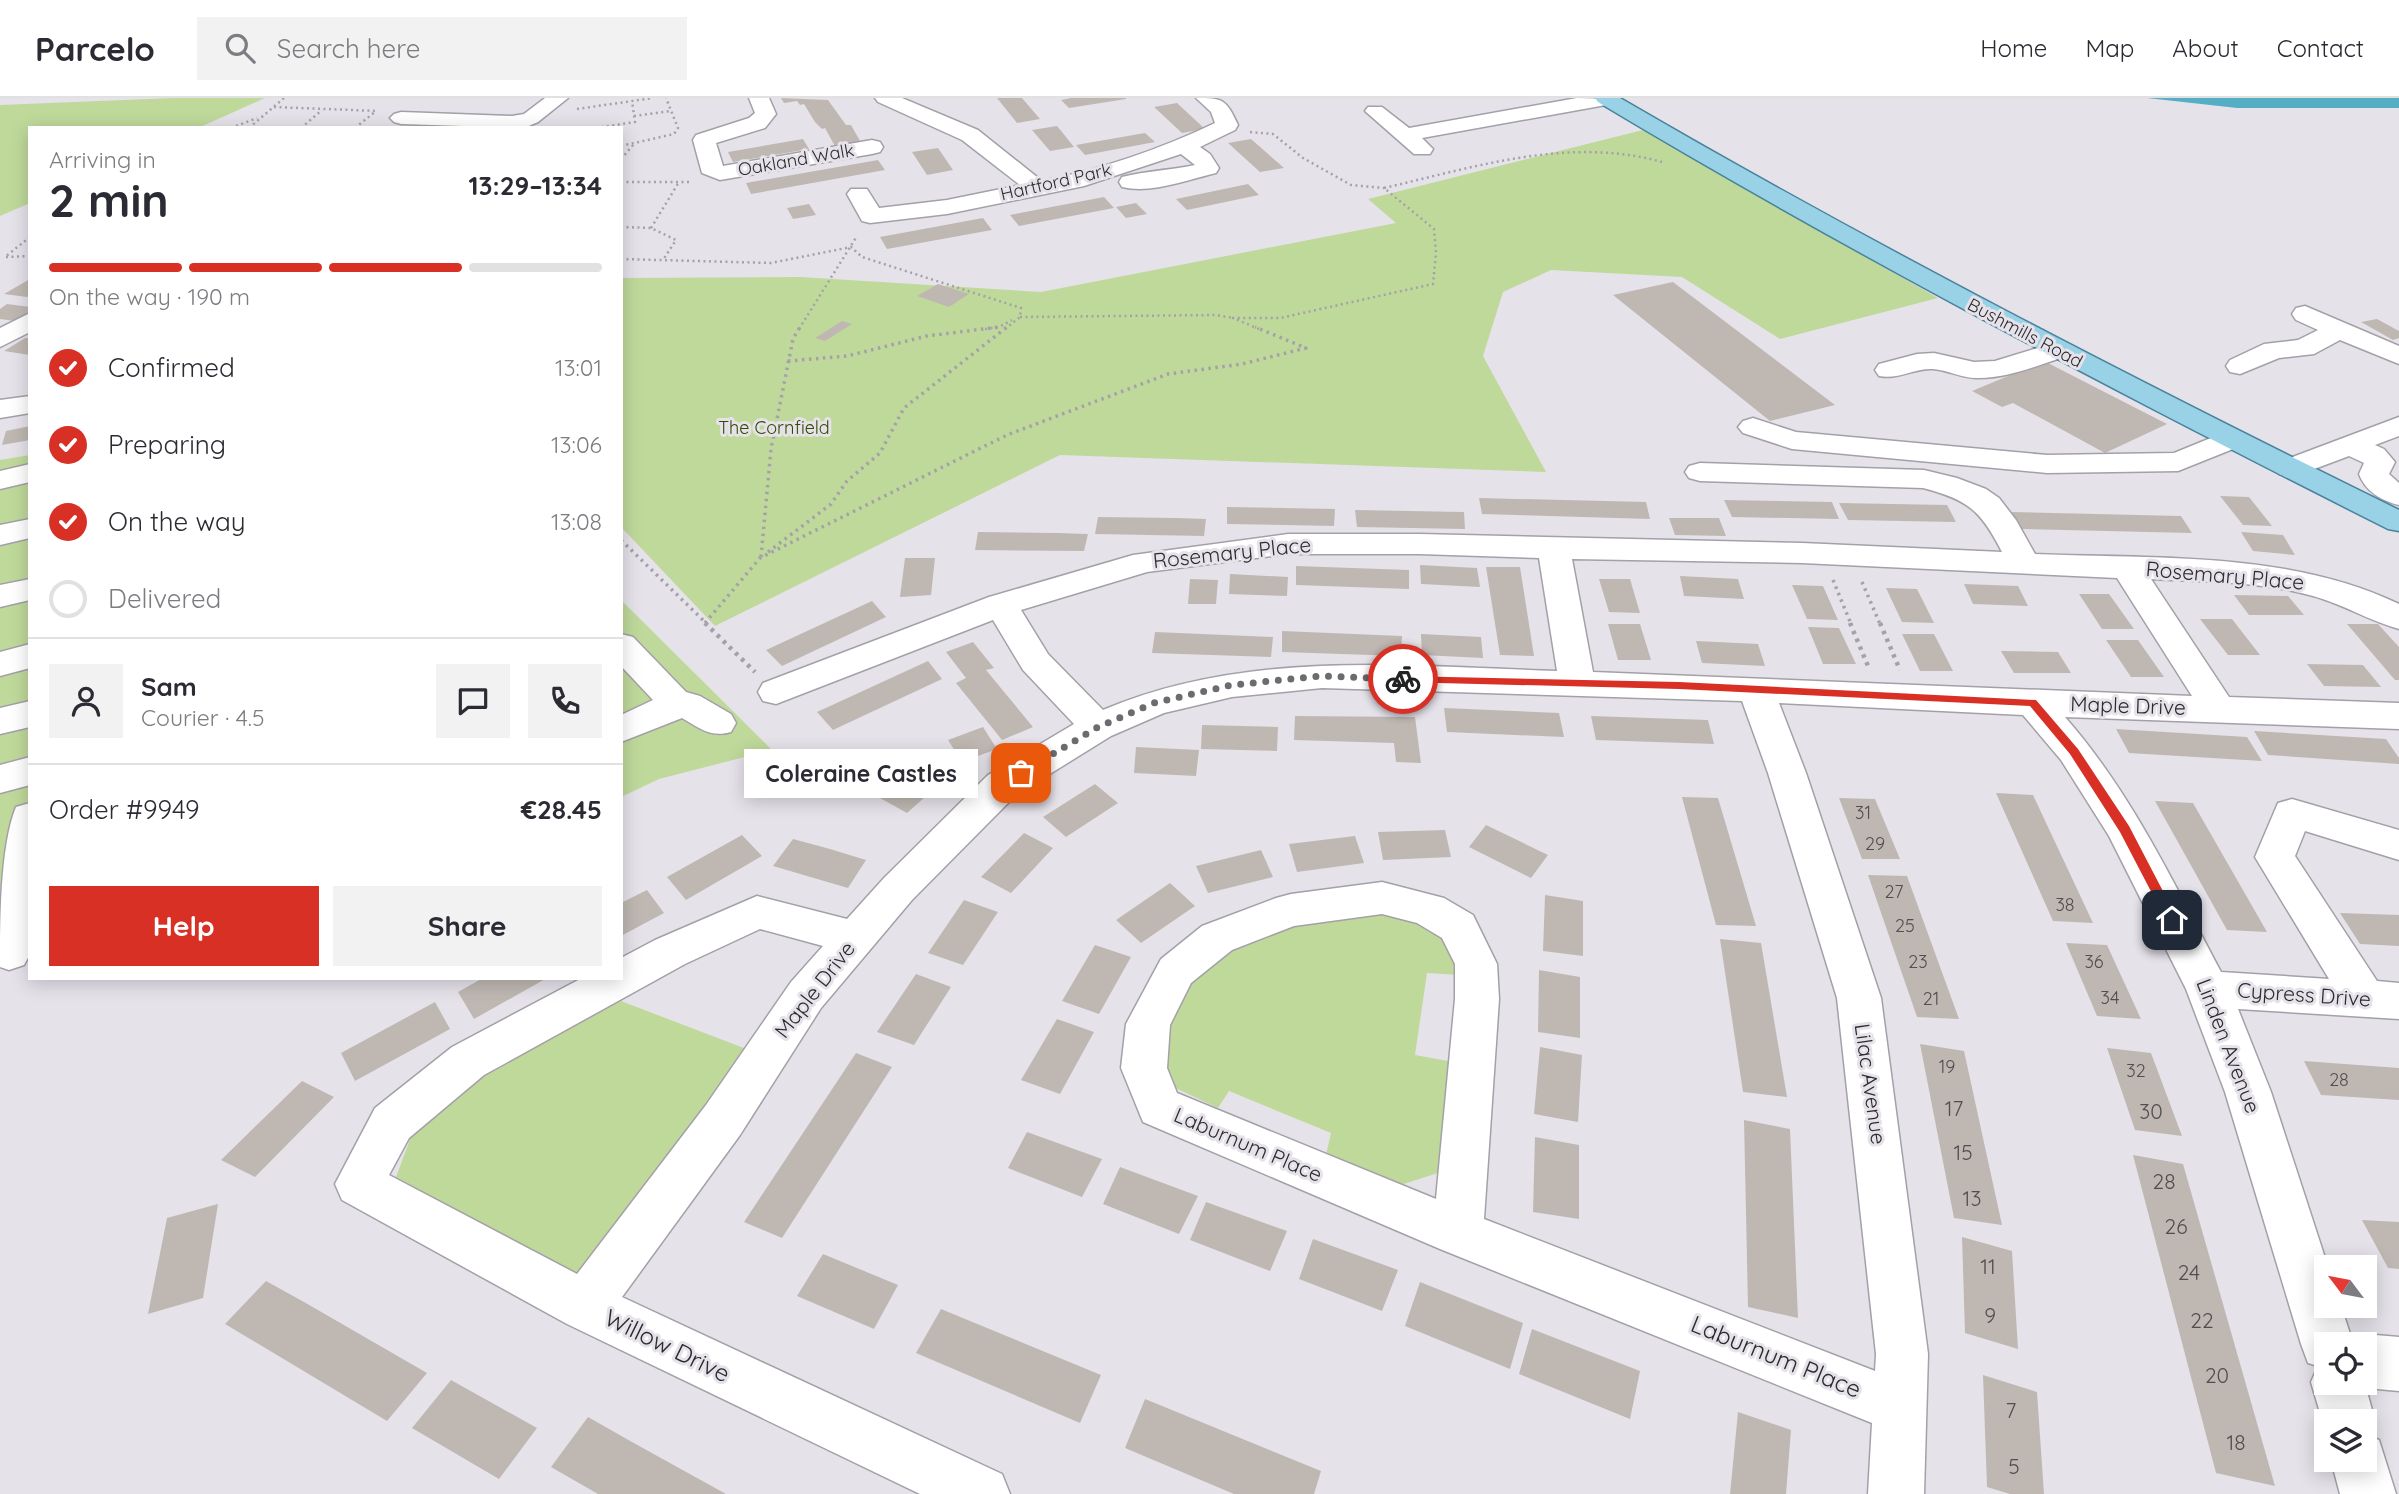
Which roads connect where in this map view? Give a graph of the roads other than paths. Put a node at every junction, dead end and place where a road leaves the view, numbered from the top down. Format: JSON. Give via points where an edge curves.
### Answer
{"nodes":[{"id":1,"x":429,"y":98,"type":"edge"},
{"id":2,"x":558,"y":98,"type":"edge"},
{"id":3,"x":759,"y":98,"type":"edge"},
{"id":4,"x":886,"y":98,"type":"edge"},
{"id":5,"x":1206,"y":98,"type":"edge"},
{"id":6,"x":1605,"y":99,"type":"edge"},
{"id":7,"x":946,"y":102,"type":"dead end"},
{"id":8,"x":1375,"y":111,"type":"dead end"},
{"id":9,"x":918,"y":112,"type":"junction"},
{"id":10,"x":394,"y":118,"type":"edge"},
{"id":11,"x":512,"y":126,"type":"edge"},
{"id":12,"x":1404,"y":135,"type":"junction"},
{"id":13,"x":1184,"y":145,"type":"junction"},
{"id":14,"x":872,"y":147,"type":"dead end"},
{"id":15,"x":1422,"y":149,"type":"dead end"},
{"id":16,"x":1130,"y":182,"type":"dead end"},
{"id":17,"x":1036,"y":187,"type":"junction"},
{"id":18,"x":859,"y":194,"type":"dead end"},
{"id":19,"x":2305,"y":314,"type":"dead end"},
{"id":20,"x":28,"y":322,"type":"edge"},
{"id":21,"x":2340,"y":329,"type":"junction"},
{"id":22,"x":0,"y":339,"type":"edge"},
{"id":23,"x":2057,"y":350,"type":"junction"},
{"id":24,"x":2399,"y":356,"type":"edge"},
{"id":25,"x":2240,"y":366,"type":"dead end"},
{"id":26,"x":1889,"y":370,"type":"dead end"},
{"id":27,"x":28,"y":404,"type":"edge"},
{"id":28,"x":0,"y":408,"type":"edge"},
{"id":29,"x":2399,"y":426,"type":"edge"},
{"id":30,"x":1753,"y":427,"type":"dead end"},
{"id":31,"x":2233,"y":439,"type":"junction"},
{"id":32,"x":2350,"y":445,"type":"junction"},
{"id":33,"x":2290,"y":468,"type":"junction"},
{"id":34,"x":1700,"y":472,"type":"dead end"},
{"id":35,"x":28,"y":473,"type":"edge"},
{"id":36,"x":0,"y":480,"type":"edge"},
{"id":37,"x":2399,"y":496,"type":"edge"},
{"id":38,"x":2399,"y":522,"type":"edge"},
{"id":39,"x":28,"y":528,"type":"edge"},
{"id":40,"x":0,"y":535,"type":"edge"},
{"id":41,"x":1554,"y":549,"type":"junction"},
{"id":42,"x":2024,"y":564,"type":"junction"},
{"id":43,"x":2127,"y":568,"type":"junction"},
{"id":44,"x":28,"y":589,"type":"edge"},
{"id":45,"x":0,"y":596,"type":"edge"},
{"id":46,"x":1000,"y":606,"type":"junction"},
{"id":47,"x":2399,"y":618,"type":"edge"},
{"id":48,"x":2168,"y":631,"type":"joint"},
{"id":49,"x":623,"y":647,"type":"edge"},
{"id":50,"x":28,"y":657,"type":"edge"},
{"id":51,"x":0,"y":664,"type":"edge"},
{"id":52,"x":1577,"y":683,"type":"junction"},
{"id":53,"x":1756,"y":690,"type":"junction"},
{"id":54,"x":776,"y":692,"type":"road end"},
{"id":55,"x":671,"y":703,"type":"junction"},
{"id":56,"x":2033,"y":703,"type":"junction"},
{"id":57,"x":2219,"y":710,"type":"junction"},
{"id":58,"x":28,"y":714,"type":"edge"},
{"id":59,"x":2399,"y":716,"type":"edge"},
{"id":60,"x":0,"y":721,"type":"edge"},
{"id":61,"x":718,"y":723,"type":"dead end"},
{"id":62,"x":1098,"y":727,"type":"junction"},
{"id":63,"x":623,"y":728,"type":"edge"},
{"id":64,"x":28,"y":772,"type":"edge"},
{"id":65,"x":0,"y":779,"type":"edge"},
{"id":66,"x":22,"y":832,"type":"edge"},
{"id":67,"x":2399,"y":845,"type":"edge"},
{"id":68,"x":856,"y":938,"type":"junction"},
{"id":69,"x":13,"y":952,"type":"edge"},
{"id":70,"x":623,"y":978,"type":"edge"},
{"id":71,"x":620,"y":980,"type":"edge"},
{"id":72,"x":2208,"y":989,"type":"junction"},
{"id":73,"x":2382,"y":1000,"type":"edge"},
{"id":74,"x":1458,"y":1232,"type":"junction"},
{"id":75,"x":585,"y":1306,"type":"junction"},
{"id":76,"x":2323,"y":1332,"type":"edge"},
{"id":77,"x":2377,"y":1362,"type":"edge"},
{"id":78,"x":2399,"y":1364,"type":"edge"},
{"id":79,"x":1898,"y":1407,"type":"junction"},
{"id":80,"x":2362,"y":1472,"type":"edge"},
{"id":81,"x":982,"y":1494,"type":"edge"},
{"id":82,"x":1896,"y":1494,"type":"edge"},
{"id":83,"x":2368,"y":1494,"type":"edge"}],
"edges":[{"from":1,"to":10,"type":"street"},
{"from":2,"to":11,"type":"street"},
{"from":3,"to":14,"type":"street","name":"Oakland Walk","via":[[766,114],[757,123],[704,140],[710,168],[720,173]]},
{"from":4,"to":9,"type":"street"},
{"from":5,"to":13,"type":"street","name":"Hartford Park","via":[[1220,109],[1227,125]]},
{"from":6,"to":12,"type":"street"},
{"from":6,"to":23,"type":"main road","name":"Bushmills Road","via":[[1777,201]]},
{"from":7,"to":9,"type":"street"},
{"from":8,"to":12,"type":"street"},
{"from":9,"to":17,"type":"street","via":[[970,135]]},
{"from":10,"to":11,"type":"street","via":[[505,121]]},
{"from":12,"to":15,"type":"street"},
{"from":13,"to":16,"type":"street","via":[[1208,168]]},
{"from":13,"to":17,"type":"street","name":"Hartford Park","via":[[1084,179]]},
{"from":17,"to":18,"type":"street","name":"Hartford Park","via":[[947,207],[870,216]]},
{"from":19,"to":21,"type":"street"},
{"from":20,"to":22,"type":"street"},
{"from":21,"to":24,"type":"street"},
{"from":21,"to":25,"type":"street","via":[[2304,348],[2274,350]]},
{"from":23,"to":26,"type":"street","via":[[1997,369],[1974,370],[1934,361]]},
{"from":23,"to":31,"type":"main road","name":"Bushmills Road"},
{"from":27,"to":28,"type":"street"},
{"from":29,"to":32,"type":"street"},
{"from":30,"to":31,"type":"street","via":[[1792,440],[2047,464],[2178,461]]},
{"from":31,"to":33,"type":"main road","name":"Bushmills Road"},
{"from":32,"to":33,"type":"street"},
{"from":32,"to":37,"type":"street","via":[[2380,462],[2374,474],[2377,482]]},
{"from":33,"to":38,"type":"main road","name":"Bushmills Road"},
{"from":34,"to":42,"type":"street","via":[[1924,478],[1953,486],[1993,510]]},
{"from":35,"to":36,"type":"street"},
{"from":39,"to":40,"type":"street"},
{"from":41,"to":42,"type":"street","name":"Rosemary Place","via":[[1836,554]]},
{"from":41,"to":46,"type":"street","name":"Rosemary Place","via":[[1288,544],[1144,562]]},
{"from":41,"to":52,"type":"street"},
{"from":42,"to":43,"type":"street","name":"Rosemary Place"},
{"from":43,"to":47,"type":"street","name":"Rosemary Place","via":[[2282,577],[2327,586]]},
{"from":43,"to":48,"type":"street","name":"Rosemary Place"},
{"from":44,"to":45,"type":"street"},
{"from":46,"to":54,"type":"street","name":"Rosemary Place"},
{"from":46,"to":62,"type":"street","via":[[1035,662]]},
{"from":48,"to":57,"type":"street","name":"Maple Drive"},
{"from":49,"to":55,"type":"street","via":[[671,697]]},
{"from":50,"to":51,"type":"street"},
{"from":52,"to":53,"type":"street","name":"Maple Drive"},
{"from":52,"to":62,"type":"street","name":"Maple Drive","via":[[1322,676],[1232,685],[1154,703]]},
{"from":53,"to":56,"type":"street","name":"Maple Drive"},
{"from":53,"to":79,"type":"street","name":"Lilac Avenue","via":[[1859,998],[1902,1354]]},
{"from":55,"to":61,"type":"street","via":[[687,705]]},
{"from":55,"to":63,"type":"street","via":[[670,709]]},
{"from":56,"to":57,"type":"street","name":"Maple Drive"},
{"from":56,"to":72,"type":"street","name":"Linden Avenue","via":[[2074,751],[2125,829]]},
{"from":57,"to":59,"type":"street","name":"Maple Drive"},
{"from":58,"to":60,"type":"street"},
{"from":62,"to":68,"type":"street","name":"Maple Drive","via":[[1002,785]]},
{"from":64,"to":65,"type":"street"},
{"from":66,"to":69,"type":"street"},
{"from":67,"to":73,"type":"street","via":[[2292,813],[2275,858]]},
{"from":68,"to":70,"type":"street","name":"Willow Drive","via":[[757,912]]},
{"from":68,"to":75,"type":"street","name":"Maple Drive","via":[[806,995],[723,1120]]},
{"from":71,"to":75,"type":"street","name":"Willow Drive","via":[[468,1061],[392,1123],[359,1184]]},
{"from":72,"to":73,"type":"street","name":"Cypress Drive"},
{"from":72,"to":76,"type":"street","name":"Linden Avenue","via":[[2248,1093]]},
{"from":74,"to":74,"type":"street","name":"Laburnum Place","via":[[1159,1107],[1144,1068],[1148,1024],[1176,971],[1217,939],[1291,909],[1382,898],[1429,911],[1458,927],[1476,964],[1477,999]]},
{"from":74,"to":79,"type":"street","name":"Laburnum Place"},
{"from":75,"to":81,"type":"street","name":"Willow Drive"},
{"from":77,"to":78,"type":"street"},
{"from":79,"to":82,"type":"street","name":"Lilac Avenue"},
{"from":80,"to":83,"type":"street"}]}
